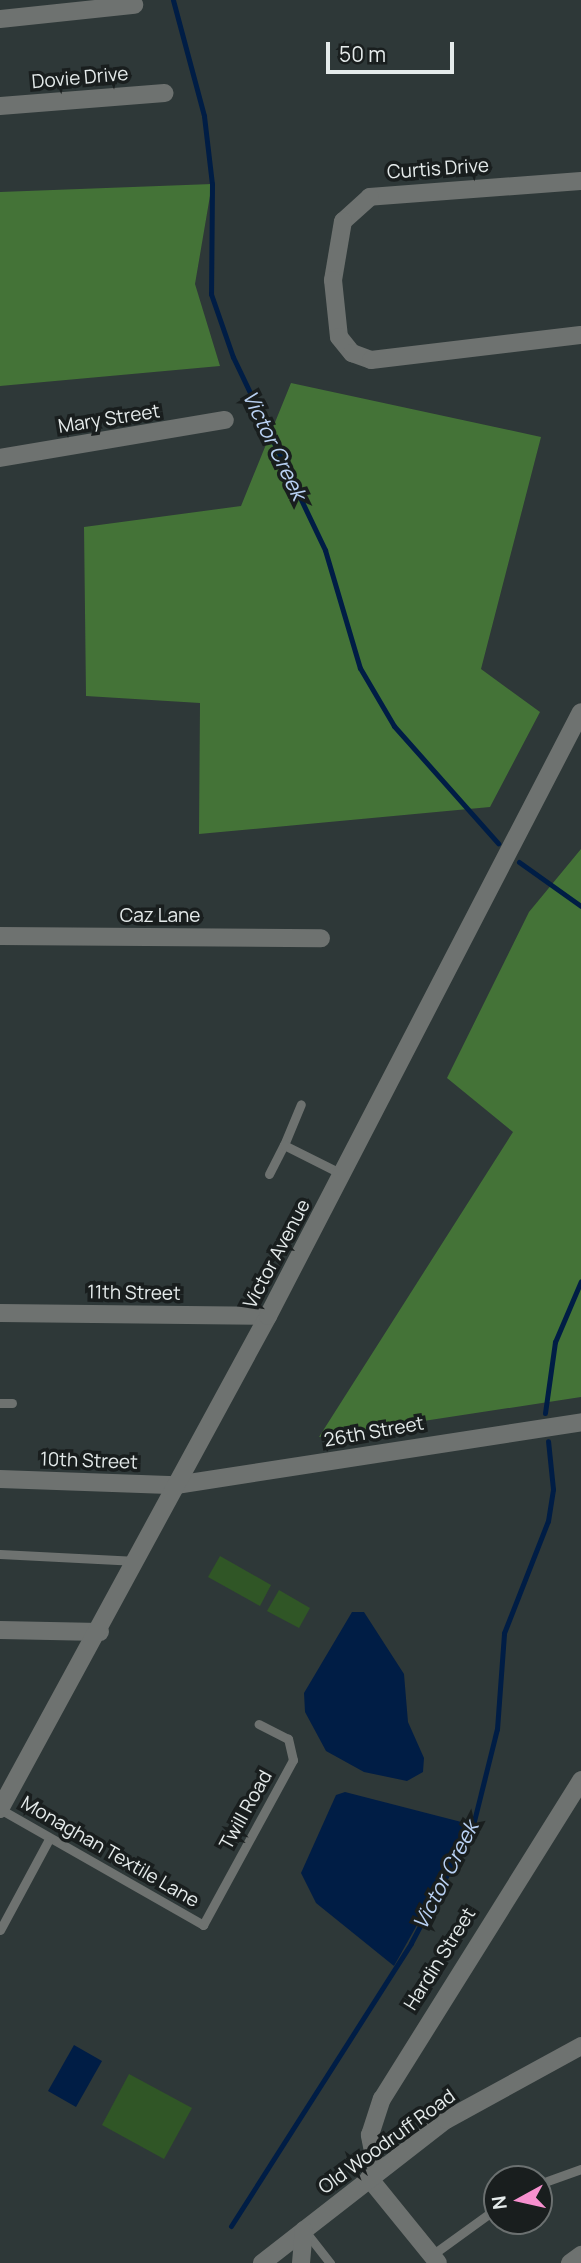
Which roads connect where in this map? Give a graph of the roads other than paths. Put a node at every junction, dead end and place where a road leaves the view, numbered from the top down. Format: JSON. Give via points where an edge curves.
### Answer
{"nodes":[{"id":1,"x":134,"y":5,"type":"dead end"},
{"id":2,"x":0,"y":19,"type":"edge"},
{"id":3,"x":164,"y":93,"type":"dead end"},
{"id":4,"x":0,"y":106,"type":"edge"},
{"id":5,"x":581,"y":181,"type":"edge"},
{"id":6,"x":581,"y":335,"type":"edge"},
{"id":7,"x":225,"y":420,"type":"dead end"},
{"id":8,"x":0,"y":458,"type":"edge"},
{"id":9,"x":581,"y":712,"type":"edge"},
{"id":10,"x":0,"y":936,"type":"edge"},
{"id":11,"x":321,"y":938,"type":"dead end"},
{"id":12,"x":302,"y":1104,"type":"dead end"},
{"id":13,"x":284,"y":1145,"type":"junction"},
{"id":14,"x":269,"y":1174,"type":"dead end"},
{"id":15,"x":342,"y":1174,"type":"junction"},
{"id":16,"x":0,"y":1313,"type":"edge"},
{"id":17,"x":268,"y":1316,"type":"junction"},
{"id":18,"x":0,"y":1403,"type":"edge"},
{"id":19,"x":12,"y":1403,"type":"dead end"},
{"id":20,"x":581,"y":1422,"type":"edge"},
{"id":21,"x":0,"y":1479,"type":"edge"},
{"id":22,"x":176,"y":1485,"type":"junction"},
{"id":23,"x":0,"y":1554,"type":"edge"},
{"id":24,"x":137,"y":1561,"type":"junction"},
{"id":25,"x":0,"y":1630,"type":"edge"},
{"id":26,"x":100,"y":1632,"type":"junction"},
{"id":27,"x":259,"y":1724,"type":"dead end"},
{"id":28,"x":581,"y":1780,"type":"edge"},
{"id":29,"x":0,"y":1809,"type":"edge"},
{"id":30,"x":48,"y":1841,"type":"junction"},
{"id":31,"x":203,"y":1925,"type":"joint"},
{"id":32,"x":0,"y":1930,"type":"edge"},
{"id":33,"x":581,"y":2046,"type":"edge"},
{"id":34,"x":581,"y":2169,"type":"edge"},
{"id":35,"x":373,"y":2175,"type":"junction"},
{"id":36,"x":553,"y":2179,"type":"edge"},
{"id":37,"x":483,"y":2220,"type":"edge"},
{"id":38,"x":304,"y":2230,"type":"junction"},
{"id":39,"x":581,"y":2256,"type":"edge"},
{"id":40,"x":435,"y":2259,"type":"edge"},
{"id":41,"x":262,"y":2263,"type":"edge"},
{"id":42,"x":301,"y":2263,"type":"edge"},
{"id":43,"x":330,"y":2263,"type":"edge"},
{"id":44,"x":570,"y":2263,"type":"edge"}],
"edges":[{"from":1,"to":2,"type":"street"},
{"from":3,"to":4,"type":"street","name":"Dovie Drive"},
{"from":5,"to":6,"type":"street","name":"Curtis Drive","via":[[370,197],[343,221],[332,280],[339,337],[352,352],[371,360]]},
{"from":7,"to":8,"type":"street","name":"Mary Street"},
{"from":9,"to":15,"type":"street","name":"Victor Avenue"},
{"from":10,"to":11,"type":"street","name":"Caz Lane"},
{"from":12,"to":13,"type":"lane"},
{"from":13,"to":14,"type":"lane"},
{"from":13,"to":15,"type":"lane"},
{"from":15,"to":17,"type":"street","name":"Victor Avenue"},
{"from":16,"to":17,"type":"street","name":"11th Street"},
{"from":17,"to":22,"type":"street","name":"Victor Avenue"},
{"from":18,"to":19,"type":"lane"},
{"from":20,"to":22,"type":"street","name":"26th Street"},
{"from":21,"to":22,"type":"street","name":"10th Street"},
{"from":22,"to":24,"type":"street","name":"Victor Avenue"},
{"from":23,"to":24,"type":"lane"},
{"from":24,"to":26,"type":"street","name":"Victor Avenue"},
{"from":25,"to":26,"type":"street"},
{"from":26,"to":29,"type":"street","name":"Victor Avenue"},
{"from":27,"to":31,"type":"lane","name":"Twill Road","via":[[288,1739],[293,1760]]},
{"from":28,"to":35,"type":"street","name":"Hardin Street","via":[[382,2099],[370,2135]]},
{"from":29,"to":30,"type":"lane","name":"Monaghan Textile Lane"},
{"from":30,"to":31,"type":"lane","name":"Monaghan Textile Lane"},
{"from":30,"to":32,"type":"lane"},
{"from":33,"to":35,"type":"street","name":"Old Woodruff Road","via":[[446,2120]]},
{"from":34,"to":36,"type":"lane"},
{"from":35,"to":38,"type":"street","name":"Old Woodruff Road"},
{"from":35,"to":40,"type":"street"},
{"from":37,"to":40,"type":"lane"},
{"from":38,"to":41,"type":"street","name":"Old Woodruff Road"},
{"from":38,"to":42,"type":"street"},
{"from":38,"to":43,"type":"lane"},
{"from":39,"to":44,"type":"street"}]}
